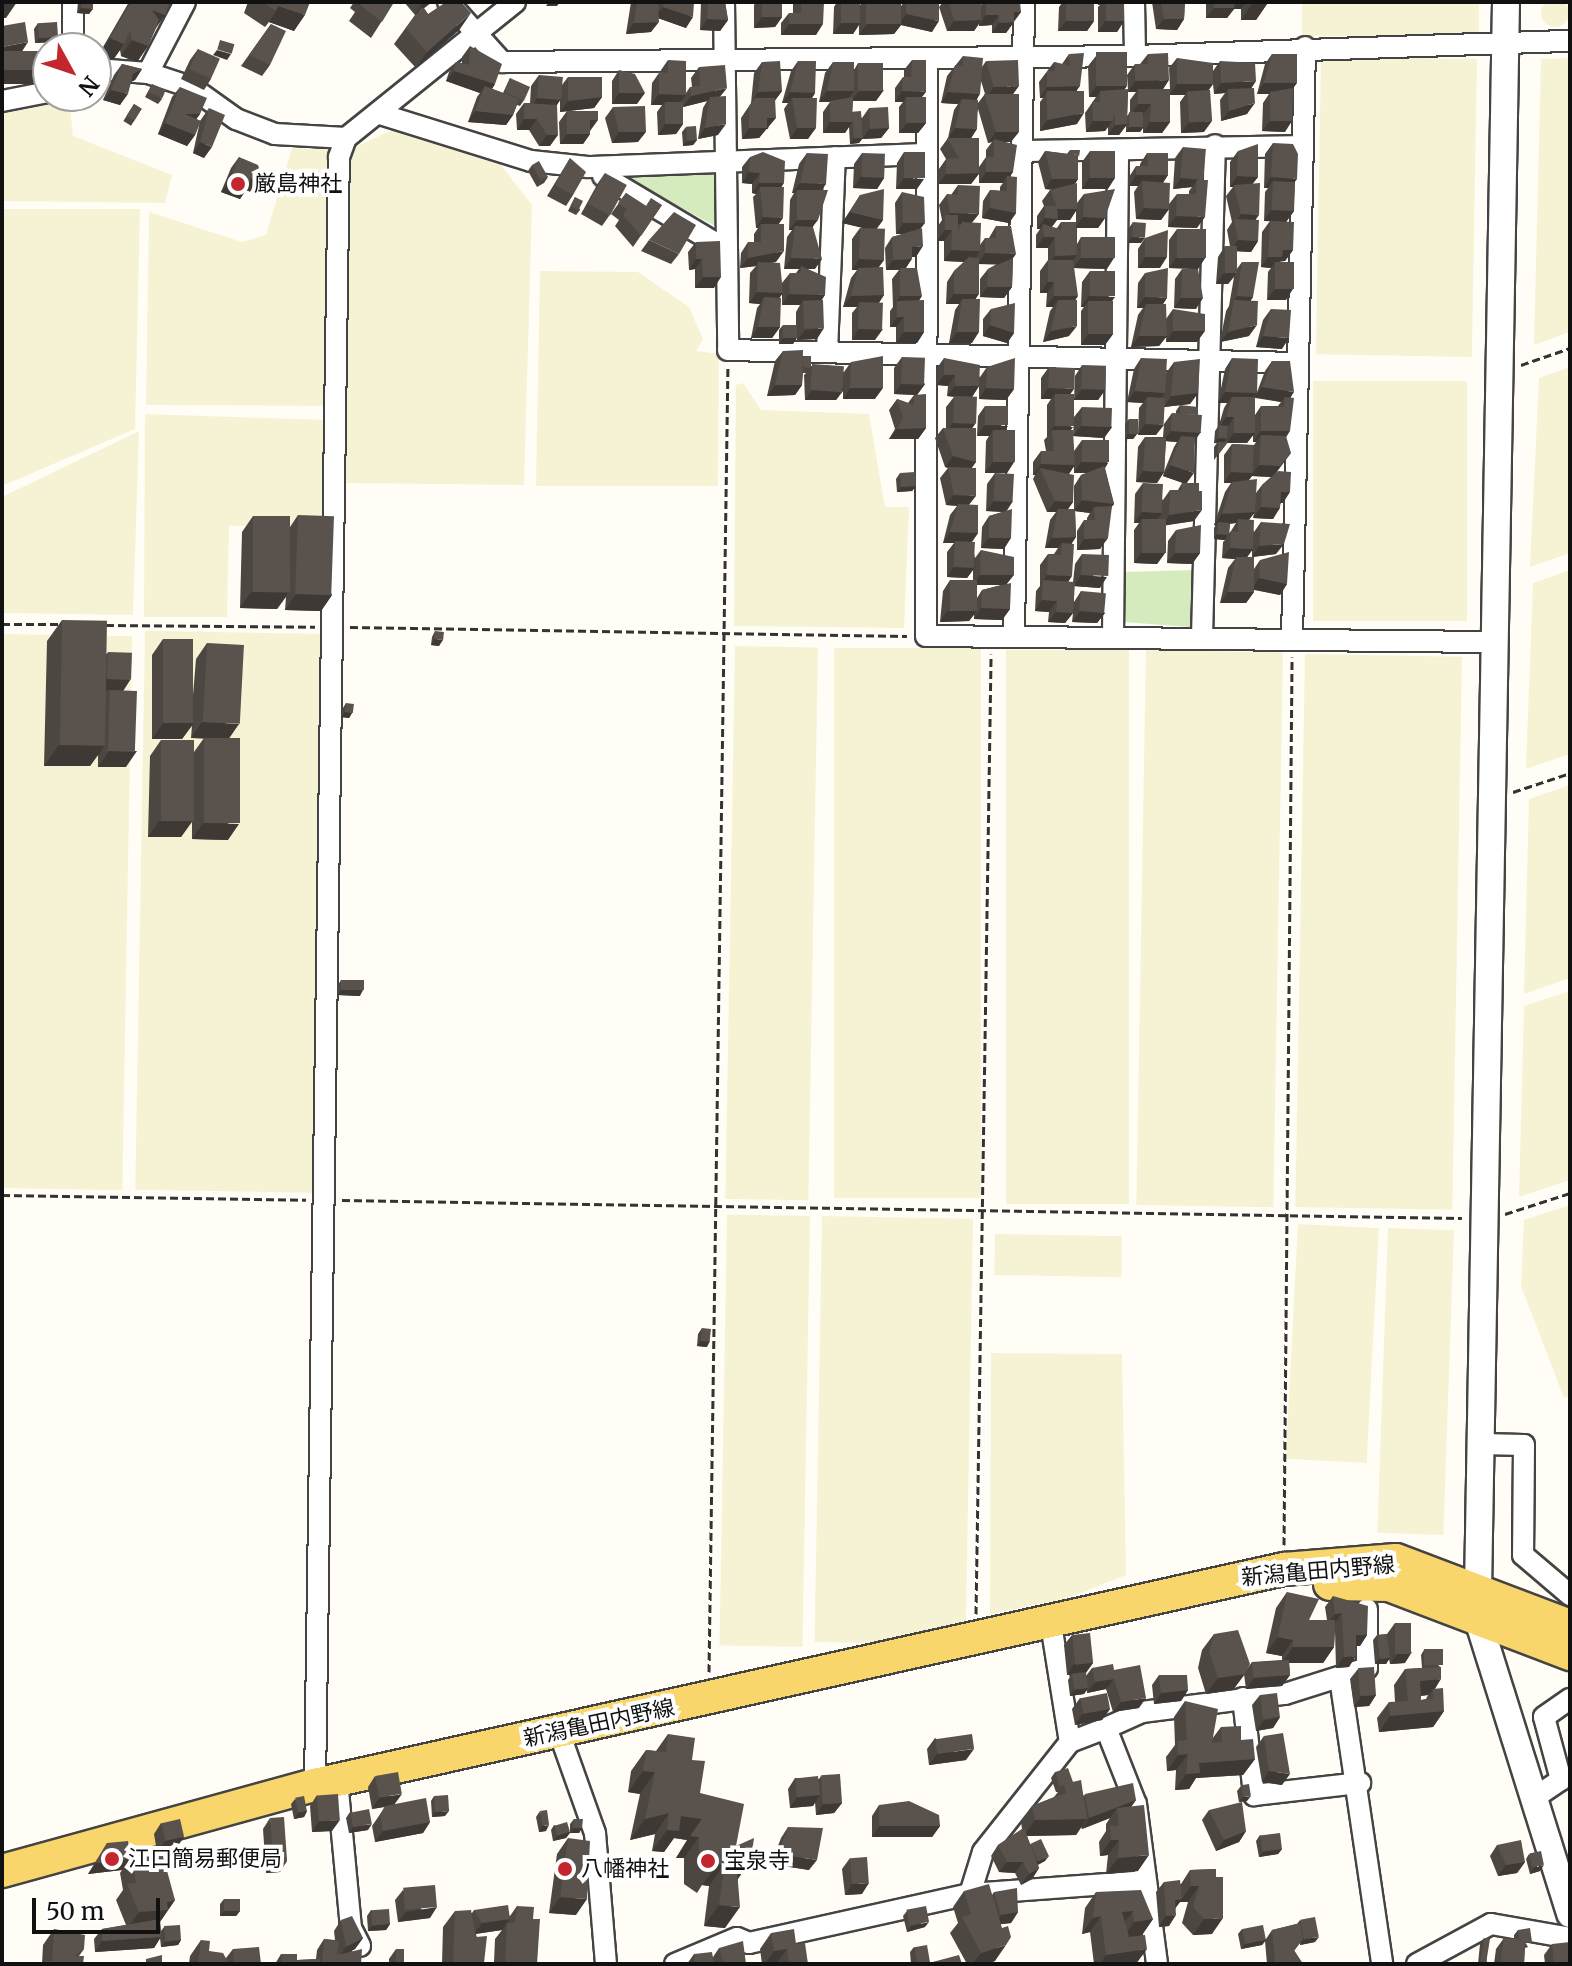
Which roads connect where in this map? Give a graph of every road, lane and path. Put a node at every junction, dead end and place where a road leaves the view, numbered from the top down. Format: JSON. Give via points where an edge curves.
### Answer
{"nodes":[{"id":1,"x":73,"y":2,"type":"edge"},
{"id":2,"x":185,"y":2,"type":"edge"},
{"id":3,"x":448,"y":2,"type":"edge"},
{"id":4,"x":515,"y":2,"type":"edge"},
{"id":5,"x":724,"y":2,"type":"edge"},
{"id":6,"x":1024,"y":2,"type":"edge"},
{"id":7,"x":1134,"y":2,"type":"edge"},
{"id":8,"x":1506,"y":2,"type":"edge"},
{"id":9,"x":73,"y":32,"type":"edge"},
{"id":10,"x":478,"y":34,"type":"junction"},
{"id":11,"x":1570,"y":41,"type":"edge"},
{"id":12,"x":1506,"y":42,"type":"junction"},
{"id":13,"x":1305,"y":47,"type":"junction"},
{"id":14,"x":1135,"y":56,"type":"junction"},
{"id":15,"x":725,"y":58,"type":"junction"},
{"id":16,"x":927,"y":58,"type":"junction"},
{"id":17,"x":1024,"y":58,"type":"junction"},
{"id":18,"x":112,"y":70,"type":"edge"},
{"id":19,"x":148,"y":73,"type":"junction"},
{"id":20,"x":32,"y":95,"type":"edge"},
{"id":21,"x":2,"y":101,"type":"edge"},
{"id":22,"x":380,"y":114,"type":"junction"},
{"id":23,"x":346,"y":138,"type":"junction"},
{"id":24,"x":1215,"y":145,"type":"junction"},
{"id":25,"x":1304,"y":146,"type":"junction"},
{"id":26,"x":1023,"y":151,"type":"junction"},
{"id":27,"x":1118,"y":151,"type":"junction"},
{"id":28,"x":927,"y":154,"type":"junction"},
{"id":29,"x":835,"y":157,"type":"junction"},
{"id":30,"x":726,"y":158,"type":"junction"},
{"id":31,"x":588,"y":167,"type":"junction"},
{"id":32,"x":727,"y":250,"type":"junction"},
{"id":33,"x":1570,"y":348,"type":"edge"},
{"id":34,"x":728,"y":350,"type":"junction"},
{"id":35,"x":827,"y":352,"type":"junction"},
{"id":36,"x":928,"y":354,"type":"junction"},
{"id":37,"x":1120,"y":356,"type":"junction"},
{"id":38,"x":1023,"y":357,"type":"junction"},
{"id":39,"x":1209,"y":358,"type":"junction"},
{"id":40,"x":1298,"y":363,"type":"junction"},
{"id":41,"x":1502,"y":371,"type":"junction"},
{"id":42,"x":2,"y":624,"type":"edge"},
{"id":43,"x":79,"y":625,"type":"edge"},
{"id":44,"x":94,"y":625,"type":"edge"},
{"id":45,"x":332,"y":627,"type":"junction"},
{"id":46,"x":725,"y":634,"type":"junction"},
{"id":47,"x":991,"y":634,"type":"junction"},
{"id":48,"x":1014,"y":635,"type":"junction"},
{"id":49,"x":1113,"y":635,"type":"junction"},
{"id":50,"x":926,"y":636,"type":"junction"},
{"id":51,"x":1202,"y":637,"type":"junction"},
{"id":52,"x":1292,"y":639,"type":"junction"},
{"id":53,"x":1493,"y":642,"type":"junction"},
{"id":54,"x":1570,"y":773,"type":"edge"},
{"id":55,"x":1494,"y":798,"type":"junction"},
{"id":56,"x":1570,"y":1193,"type":"edge"},
{"id":57,"x":2,"y":1195,"type":"edge"},
{"id":58,"x":327,"y":1200,"type":"junction"},
{"id":59,"x":717,"y":1207,"type":"junction"},
{"id":60,"x":983,"y":1211,"type":"junction"},
{"id":61,"x":1285,"y":1214,"type":"junction"},
{"id":62,"x":1488,"y":1218,"type":"junction"},
{"id":63,"x":1481,"y":1444,"type":"junction"},
{"id":64,"x":1284,"y":1569,"type":"junction"},
{"id":65,"x":1198,"y":1584,"type":"junction"},
{"id":66,"x":1570,"y":1595,"type":"edge"},
{"id":67,"x":1479,"y":1602,"type":"junction"},
{"id":68,"x":1367,"y":1607,"type":"edge"},
{"id":69,"x":1051,"y":1624,"type":"junction"},
{"id":70,"x":1570,"y":1626,"type":"edge"},
{"id":71,"x":976,"y":1642,"type":"junction"},
{"id":72,"x":1570,"y":1654,"type":"edge"},
{"id":73,"x":1340,"y":1678,"type":"junction"},
{"id":74,"x":1243,"y":1698,"type":"junction"},
{"id":75,"x":1570,"y":1699,"type":"edge"},
{"id":76,"x":708,"y":1700,"type":"junction"},
{"id":77,"x":1106,"y":1728,"type":"junction"},
{"id":78,"x":559,"y":1732,"type":"junction"},
{"id":79,"x":1070,"y":1742,"type":"junction"},
{"id":80,"x":326,"y":1782,"type":"junction"},
{"id":81,"x":1360,"y":1783,"type":"junction"},
{"id":82,"x":1537,"y":1796,"type":"junction"},
{"id":83,"x":2,"y":1871,"type":"edge"},
{"id":84,"x":1145,"y":1881,"type":"junction"},
{"id":85,"x":970,"y":1894,"type":"junction"},
{"id":86,"x":1570,"y":1914,"type":"edge"},
{"id":87,"x":789,"y":1934,"type":"junction"},
{"id":88,"x":1570,"y":1938,"type":"edge"},
{"id":89,"x":360,"y":1946,"type":"edge"},
{"id":90,"x":800,"y":1954,"type":"edge"},
{"id":91,"x":606,"y":1964,"type":"edge"},
{"id":92,"x":675,"y":1964,"type":"edge"},
{"id":93,"x":1157,"y":1964,"type":"edge"},
{"id":94,"x":1382,"y":1964,"type":"edge"},
{"id":95,"x":1417,"y":1964,"type":"edge"}],
"edges":[{"from":1,"to":9,"type":"street"},
{"from":2,"to":19,"type":"street"},
{"from":3,"to":10,"type":"street"},
{"from":4,"to":10,"type":"street"},
{"from":5,"to":15,"type":"street"},
{"from":6,"to":17,"type":"street"},
{"from":7,"to":14,"type":"street"},
{"from":8,"to":12,"type":"street"},
{"from":10,"to":15,"type":"street","via":[[502,62]]},
{"from":10,"to":22,"type":"street"},
{"from":11,"to":12,"type":"street"},
{"from":12,"to":13,"type":"street"},
{"from":12,"to":41,"type":"street"},
{"from":13,"to":14,"type":"street"},
{"from":13,"to":25,"type":"street"},
{"from":14,"to":17,"type":"street"},
{"from":15,"to":16,"type":"street"},
{"from":15,"to":30,"type":"street"},
{"from":16,"to":17,"type":"street"},
{"from":16,"to":28,"type":"street"},
{"from":17,"to":26,"type":"street"},
{"from":18,"to":19,"type":"street"},
{"from":19,"to":23,"type":"street","via":[[191,87],[236,119],[275,134]]},
{"from":20,"to":21,"type":"street"},
{"from":22,"to":23,"type":"street"},
{"from":22,"to":31,"type":"street","via":[[531,161]]},
{"from":23,"to":45,"type":"street","via":[[339,157]]},
{"from":24,"to":25,"type":"street"},
{"from":24,"to":27,"type":"street"},
{"from":24,"to":39,"type":"street"},
{"from":25,"to":40,"type":"street"},
{"from":26,"to":27,"type":"street"},
{"from":26,"to":38,"type":"street"},
{"from":27,"to":37,"type":"street"},
{"from":28,"to":29,"type":"street"},
{"from":28,"to":36,"type":"street"},
{"from":29,"to":30,"type":"street"},
{"from":29,"to":35,"type":"street"},
{"from":30,"to":31,"type":"street"},
{"from":30,"to":32,"type":"street"},
{"from":31,"to":32,"type":"street"},
{"from":32,"to":34,"type":"street"},
{"from":33,"to":41,"type":"path"},
{"from":34,"to":35,"type":"street"},
{"from":34,"to":46,"type":"path"},
{"from":35,"to":36,"type":"street"},
{"from":36,"to":38,"type":"street"},
{"from":36,"to":50,"type":"street"},
{"from":37,"to":38,"type":"street"},
{"from":37,"to":39,"type":"street"},
{"from":37,"to":49,"type":"street"},
{"from":38,"to":48,"type":"street"},
{"from":39,"to":40,"type":"street"},
{"from":39,"to":51,"type":"street"},
{"from":40,"to":52,"type":"street"},
{"from":41,"to":53,"type":"street"},
{"from":42,"to":43,"type":"path"},
{"from":44,"to":45,"type":"path"},
{"from":45,"to":46,"type":"path"},
{"from":45,"to":58,"type":"street"},
{"from":46,"to":50,"type":"path"},
{"from":46,"to":59,"type":"path"},
{"from":47,"to":48,"type":"street"},
{"from":47,"to":50,"type":"street"},
{"from":47,"to":60,"type":"path"},
{"from":48,"to":49,"type":"street"},
{"from":49,"to":51,"type":"street"},
{"from":51,"to":52,"type":"street"},
{"from":52,"to":53,"type":"street"},
{"from":52,"to":61,"type":"path"},
{"from":53,"to":55,"type":"street"},
{"from":54,"to":55,"type":"path"},
{"from":55,"to":62,"type":"street"},
{"from":56,"to":62,"type":"path"},
{"from":57,"to":58,"type":"path"},
{"from":58,"to":59,"type":"path"},
{"from":58,"to":80,"type":"street"},
{"from":59,"to":60,"type":"path"},
{"from":59,"to":76,"type":"path"},
{"from":60,"to":61,"type":"path"},
{"from":60,"to":71,"type":"path"},
{"from":61,"to":62,"type":"path"},
{"from":61,"to":64,"type":"path"},
{"from":62,"to":63,"type":"street"},
{"from":63,"to":66,"type":"street","via":[[1524,1445],[1523,1555]]},
{"from":63,"to":67,"type":"street"},
{"from":64,"to":65,"type":"main road","name":"新潟亀田内野線"},
{"from":64,"to":67,"type":"main road","name":"新潟亀田内野線","via":[[1396,1560]]},
{"from":65,"to":67,"type":"main road","name":"新潟亀田内野線","via":[[1389,1585]]},
{"from":65,"to":69,"type":"main road","name":"新潟亀田内野線"},
{"from":67,"to":70,"type":"main road","name":"新潟亀田内野線"},
{"from":67,"to":72,"type":"main road","name":"新潟亀田内野線"},
{"from":67,"to":82,"type":"street"},
{"from":68,"to":73,"type":"street","via":[[1367,1668]]},
{"from":69,"to":71,"type":"main road","name":"新潟亀田内野線"},
{"from":69,"to":79,"type":"street"},
{"from":71,"to":76,"type":"main road","name":"新潟亀田内野線"},
{"from":73,"to":74,"type":"street"},
{"from":73,"to":81,"type":"street"},
{"from":74,"to":77,"type":"street","via":[[1142,1712]]},
{"from":74,"to":81,"type":"street","via":[[1254,1795]]},
{"from":75,"to":82,"type":"street","via":[[1544,1717],[1561,1780]]},
{"from":76,"to":78,"type":"main road","name":"新潟亀田内野線"},
{"from":77,"to":79,"type":"street"},
{"from":77,"to":84,"type":"street","via":[[1136,1804]]},
{"from":78,"to":80,"type":"main road","name":"新潟亀田内野線"},
{"from":78,"to":91,"type":"street","via":[[595,1833]]},
{"from":79,"to":85,"type":"street","via":[[983,1852]]},
{"from":80,"to":83,"type":"main road","name":"新潟亀田内野線"},
{"from":80,"to":89,"type":"street","via":[[351,1928]]},
{"from":81,"to":94,"type":"street","via":[[1369,1907]]},
{"from":82,"to":86,"type":"street"},
{"from":84,"to":85,"type":"street"},
{"from":84,"to":93,"type":"street"},
{"from":85,"to":87,"type":"street"},
{"from":87,"to":90,"type":"street"},
{"from":87,"to":92,"type":"street","via":[[749,1943],[737,1938]]},
{"from":88,"to":95,"type":"street","via":[[1491,1924]]}]}
